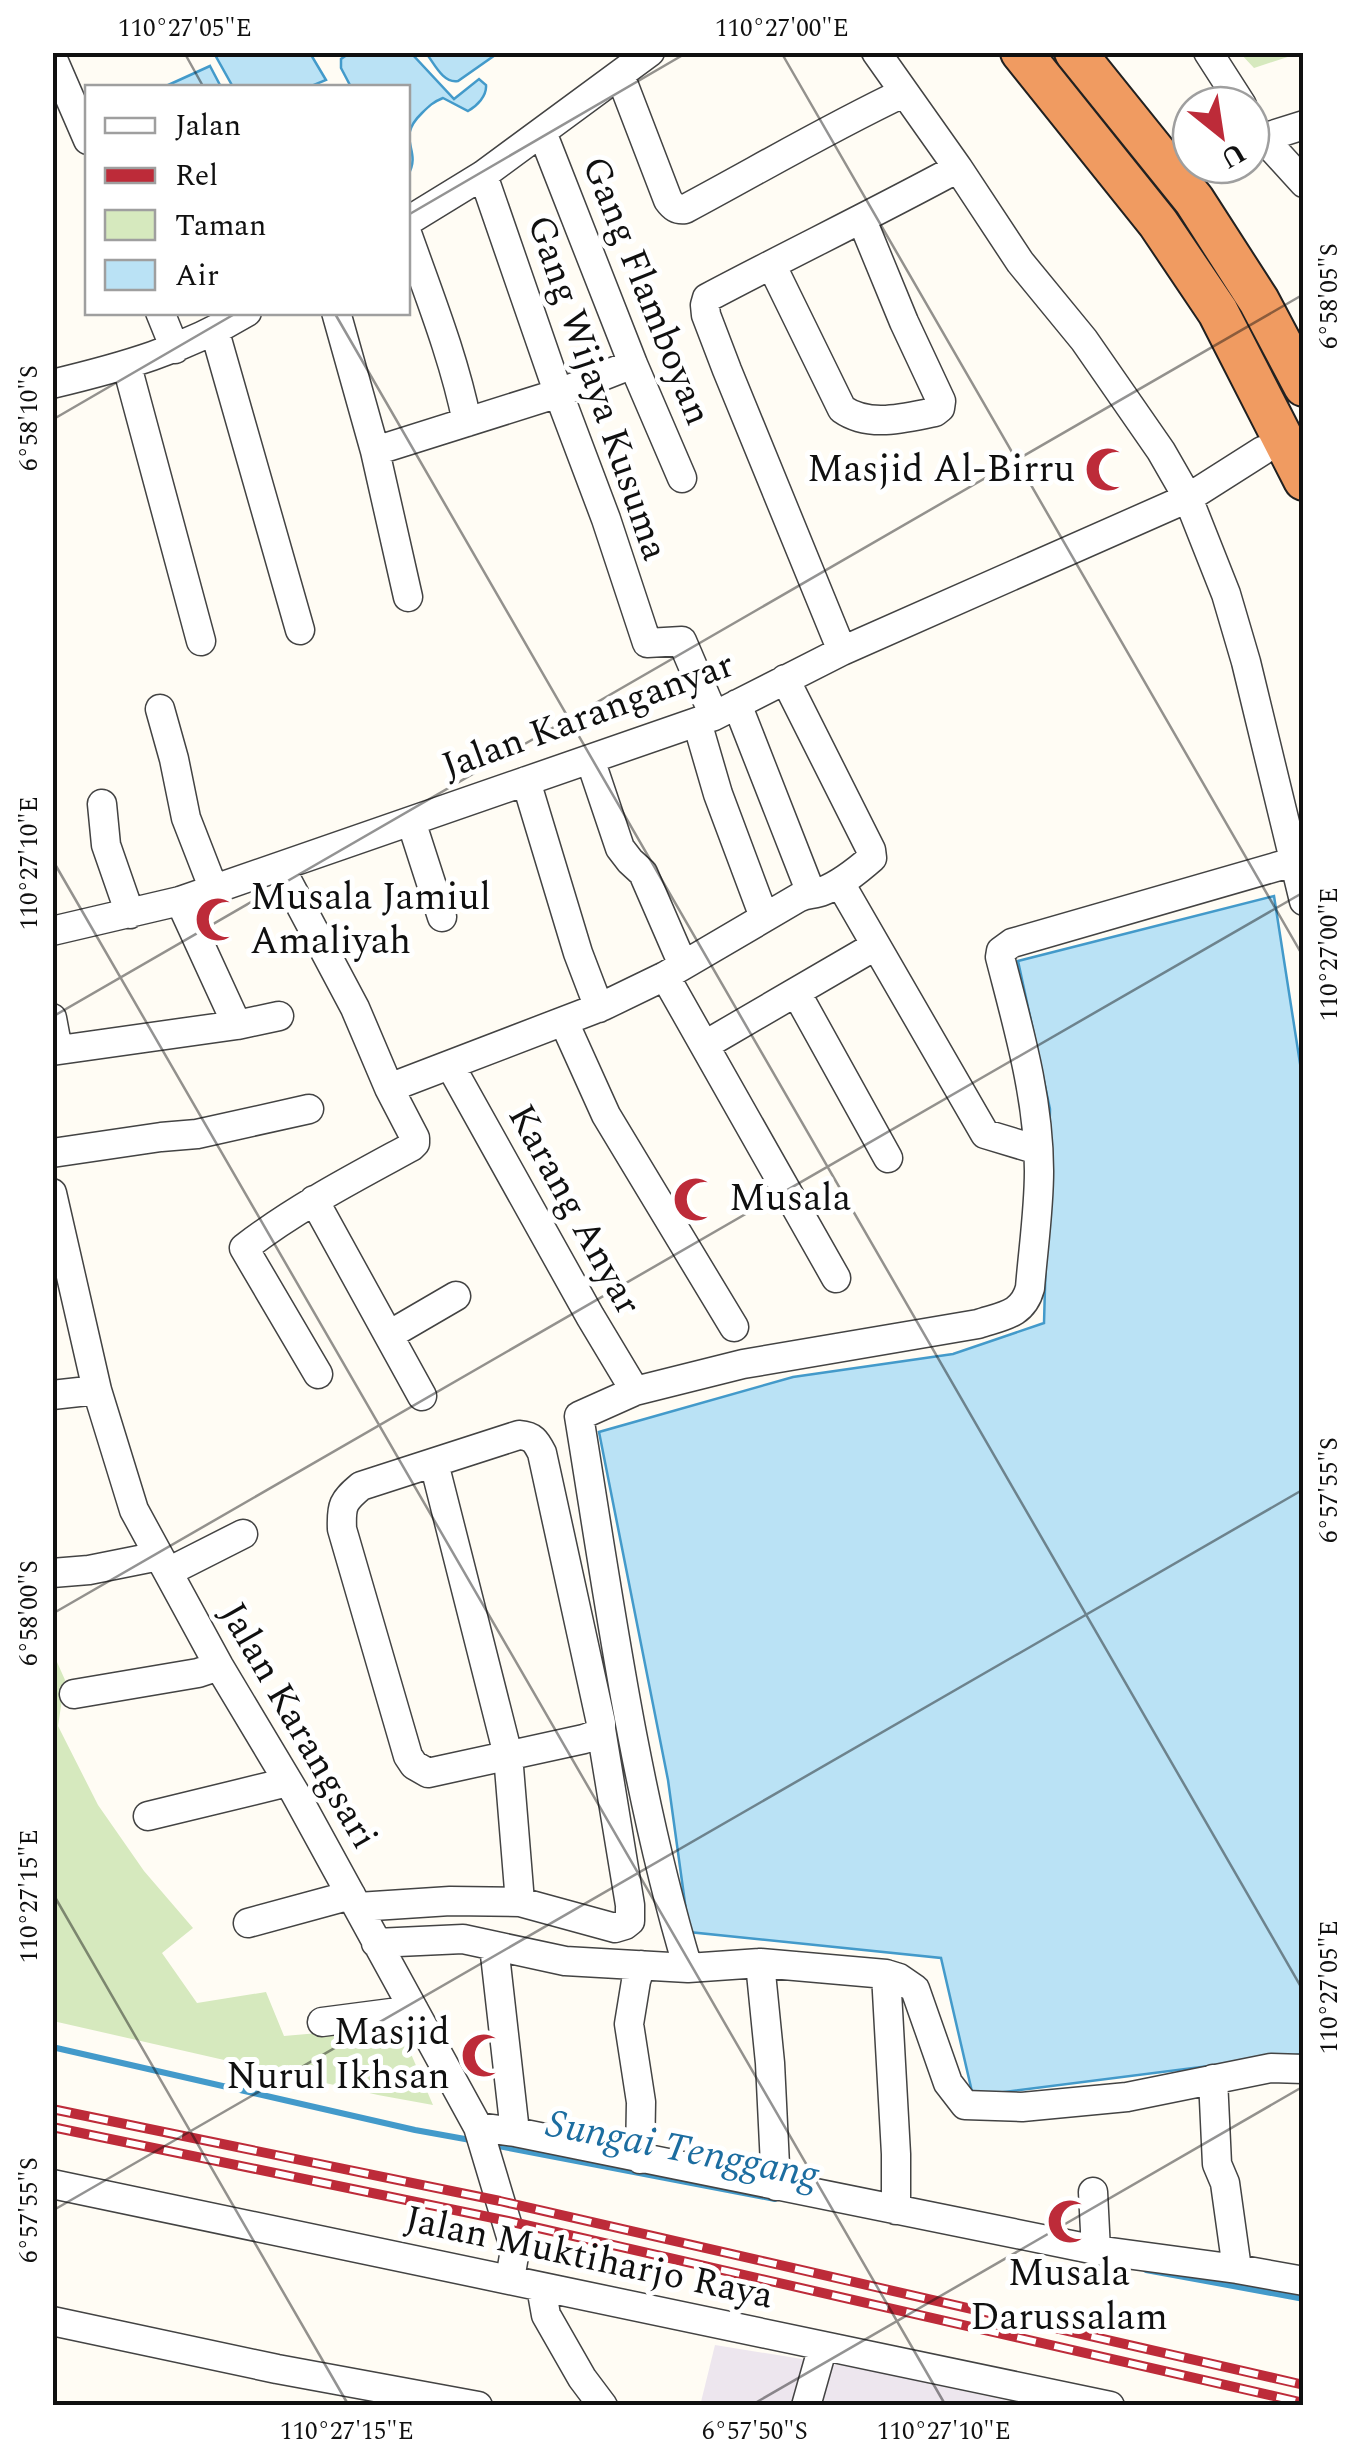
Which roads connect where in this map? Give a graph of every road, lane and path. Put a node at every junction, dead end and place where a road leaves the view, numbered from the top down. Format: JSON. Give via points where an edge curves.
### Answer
{"nodes":[{"id":1,"x":650,"y":52,"type":"edge"},
{"id":2,"x":876,"y":52,"type":"edge"},
{"id":3,"x":1021,"y":52,"type":"edge"},
{"id":4,"x":1075,"y":52,"type":"edge"},
{"id":5,"x":1208,"y":52,"type":"edge"},
{"id":6,"x":52,"y":57,"type":"edge"},
{"id":7,"x":620,"y":75,"type":"junction"},
{"id":8,"x":1229,"y":85,"type":"edge"},
{"id":9,"x":904,"y":93,"type":"junction"},
{"id":10,"x":1304,"y":125,"type":"edge"},
{"id":11,"x":1271,"y":128,"type":"edge"},
{"id":12,"x":542,"y":132,"type":"junction"},
{"id":13,"x":85,"y":133,"type":"edge"},
{"id":14,"x":1271,"y":145,"type":"edge"},
{"id":15,"x":958,"y":168,"type":"junction"},
{"id":16,"x":483,"y":175,"type":"junction"},
{"id":17,"x":1304,"y":183,"type":"edge"},
{"id":18,"x":410,"y":220,"type":"edge"},
{"id":19,"x":862,"y":220,"type":"junction"},
{"id":20,"x":410,"y":242,"type":"edge"},
{"id":21,"x":772,"y":266,"type":"junction"},
{"id":22,"x":161,"y":315,"type":"edge"},
{"id":23,"x":241,"y":315,"type":"edge"},
{"id":24,"x":337,"y":315,"type":"edge"},
{"id":25,"x":215,"y":332,"type":"junction"},
{"id":26,"x":175,"y":349,"type":"junction"},
{"id":27,"x":632,"y":364,"type":"junction"},
{"id":28,"x":127,"y":366,"type":"junction"},
{"id":29,"x":52,"y":384,"type":"edge"},
{"id":30,"x":1304,"y":386,"type":"edge"},
{"id":31,"x":559,"y":394,"type":"junction"},
{"id":32,"x":467,"y":422,"type":"junction"},
{"id":33,"x":374,"y":451,"type":"junction"},
{"id":34,"x":1262,"y":451,"type":"dead end"},
{"id":35,"x":682,"y":478,"type":"dead end"},
{"id":36,"x":1304,"y":480,"type":"edge"},
{"id":37,"x":1203,"y":489,"type":"junction"},
{"id":38,"x":408,"y":597,"type":"dead end"},
{"id":39,"x":300,"y":630,"type":"dead end"},
{"id":40,"x":201,"y":641,"type":"dead end"},
{"id":41,"x":842,"y":651,"type":"junction"},
{"id":42,"x":785,"y":679,"type":"junction"},
{"id":43,"x":160,"y":709,"type":"dead end"},
{"id":44,"x":716,"y":714,"type":"junction"},
{"id":45,"x":590,"y":759,"type":"junction"},
{"id":46,"x":526,"y":781,"type":"junction"},
{"id":47,"x":102,"y":804,"type":"dead end"},
{"id":48,"x":411,"y":821,"type":"junction"},
{"id":49,"x":1293,"y":862,"type":"junction"},
{"id":50,"x":280,"y":867,"type":"junction"},
{"id":51,"x":840,"y":882,"type":"junction"},
{"id":52,"x":214,"y":890,"type":"junction"},
{"id":53,"x":812,"y":893,"type":"junction"},
{"id":54,"x":1304,"y":901,"type":"edge"},
{"id":55,"x":180,"y":902,"type":"junction"},
{"id":56,"x":130,"y":914,"type":"junction"},
{"id":57,"x":764,"y":917,"type":"junction"},
{"id":58,"x":442,"y":918,"type":"dead end"},
{"id":59,"x":52,"y":932,"type":"edge"},
{"id":60,"x":876,"y":946,"type":"junction"},
{"id":61,"x":674,"y":970,"type":"junction"},
{"id":62,"x":796,"y":992,"type":"junction"},
{"id":63,"x":599,"y":1008,"type":"junction"},
{"id":64,"x":280,"y":1016,"type":"dead end"},
{"id":65,"x":52,"y":1018,"type":"edge"},
{"id":66,"x":564,"y":1022,"type":"junction"},
{"id":67,"x":237,"y":1025,"type":"junction"},
{"id":68,"x":705,"y":1045,"type":"junction"},
{"id":69,"x":55,"y":1050,"type":"edge"},
{"id":70,"x":450,"y":1065,"type":"junction"},
{"id":71,"x":390,"y":1088,"type":"junction"},
{"id":72,"x":310,"y":1110,"type":"dead end"},
{"id":73,"x":1038,"y":1150,"type":"junction"},
{"id":74,"x":52,"y":1153,"type":"edge"},
{"id":75,"x":888,"y":1158,"type":"dead end"},
{"id":76,"x":52,"y":1194,"type":"edge"},
{"id":77,"x":314,"y":1200,"type":"junction"},
{"id":78,"x":836,"y":1278,"type":"dead end"},
{"id":79,"x":64,"y":1293,"type":"edge"},
{"id":80,"x":456,"y":1296,"type":"dead end"},
{"id":81,"x":734,"y":1327,"type":"dead end"},
{"id":82,"x":388,"y":1335,"type":"junction"},
{"id":83,"x":318,"y":1374,"type":"dead end"},
{"id":84,"x":96,"y":1390,"type":"junction"},
{"id":85,"x":635,"y":1390,"type":"junction"},
{"id":86,"x":52,"y":1394,"type":"edge"},
{"id":87,"x":422,"y":1396,"type":"dead end"},
{"id":88,"x":434,"y":1463,"type":"junction"},
{"id":89,"x":243,"y":1534,"type":"dead end"},
{"id":90,"x":164,"y":1564,"type":"junction"},
{"id":91,"x":52,"y":1573,"type":"edge"},
{"id":92,"x":218,"y":1666,"type":"junction"},
{"id":93,"x":74,"y":1694,"type":"dead end"},
{"id":94,"x":601,"y":1730,"type":"junction"},
{"id":95,"x":508,"y":1755,"type":"junction"},
{"id":96,"x":288,"y":1782,"type":"junction"},
{"id":97,"x":148,"y":1816,"type":"dead end"},
{"id":98,"x":354,"y":1901,"type":"junction"},
{"id":99,"x":520,"y":1902,"type":"junction"},
{"id":100,"x":248,"y":1923,"type":"dead end"},
{"id":101,"x":376,"y":1943,"type":"junction"},
{"id":102,"x":494,"y":1946,"type":"junction"},
{"id":103,"x":760,"y":1963,"type":"junction"},
{"id":104,"x":641,"y":1965,"type":"junction"},
{"id":105,"x":688,"y":1968,"type":"junction"},
{"id":106,"x":886,"y":1974,"type":"junction"},
{"id":107,"x":414,"y":2010,"type":"junction"},
{"id":108,"x":322,"y":2022,"type":"dead end"},
{"id":109,"x":1304,"y":2069,"type":"edge"},
{"id":110,"x":1212,"y":2079,"type":"junction"},
{"id":111,"x":479,"y":2129,"type":"junction"},
{"id":112,"x":515,"y":2132,"type":"junction"},
{"id":113,"x":640,"y":2158,"type":"junction"},
{"id":114,"x":52,"y":2184,"type":"edge"},
{"id":115,"x":776,"y":2186,"type":"junction"},
{"id":116,"x":1093,"y":2192,"type":"dead end"},
{"id":117,"x":896,"y":2210,"type":"junction"},
{"id":118,"x":1096,"y":2250,"type":"junction"},
{"id":119,"x":1237,"y":2268,"type":"junction"},
{"id":120,"x":510,"y":2280,"type":"junction"},
{"id":121,"x":1304,"y":2281,"type":"edge"},
{"id":122,"x":541,"y":2287,"type":"junction"},
{"id":123,"x":52,"y":2321,"type":"edge"},
{"id":124,"x":822,"y":2346,"type":"junction"},
{"id":125,"x":478,"y":2406,"type":"edge"},
{"id":126,"x":602,"y":2406,"type":"edge"},
{"id":127,"x":806,"y":2406,"type":"edge"},
{"id":128,"x":1110,"y":2406,"type":"edge"}],
"edges":[{"from":1,"to":7,"type":"street"},
{"from":2,"to":9,"type":"street"},
{"from":3,"to":36,"type":"highway","via":[[1158,223],[1218,312]]},
{"from":4,"to":30,"type":"highway","via":[[1194,200]]},
{"from":5,"to":8,"type":"street"},
{"from":6,"to":13,"type":"street"},
{"from":7,"to":9,"type":"street","via":[[668,200],[680,210]]},
{"from":7,"to":12,"type":"street"},
{"from":9,"to":15,"type":"street"},
{"from":10,"to":11,"type":"street"},
{"from":12,"to":16,"type":"street"},
{"from":12,"to":27,"type":"street","name":"Gang Flamboyan"},
{"from":14,"to":17,"type":"street"},
{"from":15,"to":19,"type":"street"},
{"from":15,"to":37,"type":"street","via":[[1161,451]]},
{"from":16,"to":18,"type":"street"},
{"from":16,"to":31,"type":"street","name":"Gang Wijaya Kusuma"},
{"from":19,"to":21,"type":"street"},
{"from":19,"to":21,"type":"street","via":[[942,401],[935,412],[879,420],[842,409]]},
{"from":20,"to":32,"type":"street"},
{"from":21,"to":41,"type":"street","via":[[707,298],[706,315]]},
{"from":22,"to":26,"type":"street"},
{"from":23,"to":25,"type":"street"},
{"from":24,"to":33,"type":"street"},
{"from":25,"to":26,"type":"street"},
{"from":25,"to":39,"type":"street"},
{"from":26,"to":28,"type":"street"},
{"from":27,"to":31,"type":"street"},
{"from":27,"to":35,"type":"street","name":"Gang Flamboyan"},
{"from":28,"to":29,"type":"street"},
{"from":28,"to":40,"type":"street"},
{"from":31,"to":32,"type":"street"},
{"from":31,"to":44,"type":"street","name":"Gang Wijaya Kusuma","via":[[647,643],[682,641]]},
{"from":32,"to":33,"type":"street"},
{"from":33,"to":38,"type":"street"},
{"from":34,"to":37,"type":"street","name":"Jalan Karanganyar"},
{"from":37,"to":41,"type":"street","name":"Jalan Karanganyar"},
{"from":37,"to":49,"type":"street"},
{"from":41,"to":42,"type":"street","name":"Jalan Karanganyar"},
{"from":42,"to":44,"type":"street","name":"Jalan Karanganyar"},
{"from":42,"to":51,"type":"street","via":[[871,850],[872,858]]},
{"from":43,"to":52,"type":"street","via":[[186,818]]},
{"from":44,"to":45,"type":"street","name":"Jalan Karanganyar"},
{"from":44,"to":53,"type":"street"},
{"from":44,"to":57,"type":"street","via":[[718,794]]},
{"from":45,"to":46,"type":"street","name":"Jalan Karanganyar"},
{"from":45,"to":61,"type":"street","via":[[620,848],[643,873]]},
{"from":46,"to":48,"type":"street","name":"Jalan Karanganyar"},
{"from":46,"to":63,"type":"street"},
{"from":47,"to":56,"type":"street","via":[[106,844]]},
{"from":48,"to":50,"type":"street","name":"Jalan Karanganyar"},
{"from":48,"to":58,"type":"street"},
{"from":49,"to":54,"type":"street"},
{"from":49,"to":73,"type":"street","via":[[1001,950]]},
{"from":50,"to":52,"type":"street","name":"Jalan Karanganyar"},
{"from":50,"to":71,"type":"street"},
{"from":51,"to":53,"type":"street"},
{"from":51,"to":60,"type":"street"},
{"from":52,"to":55,"type":"street","name":"Jalan Karanganyar"},
{"from":53,"to":57,"type":"street"},
{"from":55,"to":56,"type":"street","name":"Jalan Karanganyar"},
{"from":55,"to":67,"type":"street"},
{"from":56,"to":59,"type":"street","name":"Jalan Karanganyar"},
{"from":57,"to":61,"type":"street"},
{"from":60,"to":62,"type":"street"},
{"from":60,"to":73,"type":"street","via":[[985,1134]]},
{"from":61,"to":63,"type":"street"},
{"from":61,"to":68,"type":"street"},
{"from":62,"to":68,"type":"street"},
{"from":62,"to":75,"type":"street"},
{"from":63,"to":66,"type":"street"},
{"from":64,"to":67,"type":"street"},
{"from":65,"to":69,"type":"street"},
{"from":66,"to":70,"type":"street"},
{"from":66,"to":81,"type":"street","via":[[606,1115]]},
{"from":67,"to":69,"type":"street"},
{"from":68,"to":78,"type":"street"},
{"from":70,"to":71,"type":"street"},
{"from":70,"to":85,"type":"street","name":"Karang Anyar"},
{"from":71,"to":77,"type":"street","via":[[415,1143]]},
{"from":72,"to":74,"type":"street","via":[[197,1134]]},
{"from":73,"to":85,"type":"street","via":[[1030,1288],[1027,1302],[1014,1312]]},
{"from":76,"to":79,"type":"street","name":"Jalan Karangsari"},
{"from":77,"to":82,"type":"street"},
{"from":77,"to":83,"type":"street","via":[[244,1248]]},
{"from":79,"to":84,"type":"street","name":"Jalan Karangsari"},
{"from":80,"to":82,"type":"street"},
{"from":82,"to":87,"type":"street"},
{"from":84,"to":86,"type":"street"},
{"from":84,"to":90,"type":"street","name":"Jalan Karangsari","via":[[134,1510]]},
{"from":85,"to":105,"type":"street","via":[[579,1416],[628,1716]]},
{"from":88,"to":94,"type":"street","via":[[519,1435],[537,1442]]},
{"from":88,"to":95,"type":"street"},
{"from":88,"to":95,"type":"street","via":[[361,1486],[341,1508],[342,1528],[414,1765],[428,1773]]},
{"from":89,"to":90,"type":"street"},
{"from":90,"to":91,"type":"street"},
{"from":90,"to":92,"type":"street","name":"Jalan Karangsari"},
{"from":92,"to":93,"type":"street"},
{"from":92,"to":96,"type":"street","name":"Jalan Karangsari"},
{"from":94,"to":95,"type":"street"},
{"from":94,"to":99,"type":"street","via":[[630,1921],[615,1928]]},
{"from":95,"to":99,"type":"street"},
{"from":96,"to":97,"type":"street"},
{"from":96,"to":98,"type":"street","name":"Jalan Karangsari"},
{"from":98,"to":99,"type":"street"},
{"from":98,"to":100,"type":"street"},
{"from":98,"to":101,"type":"street","name":"Jalan Karangsari"},
{"from":101,"to":102,"type":"street","via":[[445,1938]]},
{"from":101,"to":107,"type":"street","name":"Jalan Karangsari"},
{"from":102,"to":104,"type":"street","via":[[566,1962]]},
{"from":102,"to":112,"type":"street"},
{"from":103,"to":105,"type":"street"},
{"from":103,"to":106,"type":"street"},
{"from":103,"to":115,"type":"street"},
{"from":104,"to":105,"type":"street"},
{"from":104,"to":113,"type":"street","via":[[629,2024]]},
{"from":106,"to":110,"type":"street","via":[[915,1989],[948,2083],[966,2105],[1022,2108],[1128,2097]]},
{"from":106,"to":117,"type":"street"},
{"from":107,"to":108,"type":"street"},
{"from":107,"to":111,"type":"street","name":"Jalan Karangsari"},
{"from":109,"to":110,"type":"street"},
{"from":110,"to":119,"type":"street","via":[[1217,2164]]},
{"from":111,"to":112,"type":"street"},
{"from":111,"to":120,"type":"street","name":"Jalan Karangsari","via":[[515,2250]]},
{"from":112,"to":113,"type":"street"},
{"from":113,"to":115,"type":"street"},
{"from":114,"to":120,"type":"street","name":"Jalan Muktiharjo Raya"},
{"from":115,"to":117,"type":"street"},
{"from":116,"to":118,"type":"street"},
{"from":117,"to":118,"type":"street"},
{"from":118,"to":119,"type":"street"},
{"from":119,"to":121,"type":"street"},
{"from":120,"to":122,"type":"street","name":"Jalan Muktiharjo Raya"},
{"from":122,"to":124,"type":"street","name":"Jalan Muktiharjo Raya"},
{"from":122,"to":126,"type":"street","via":[[546,2315]]},
{"from":123,"to":125,"type":"street"},
{"from":124,"to":127,"type":"street"},
{"from":124,"to":128,"type":"street","name":"Jalan Muktiharjo Raya"}]}
